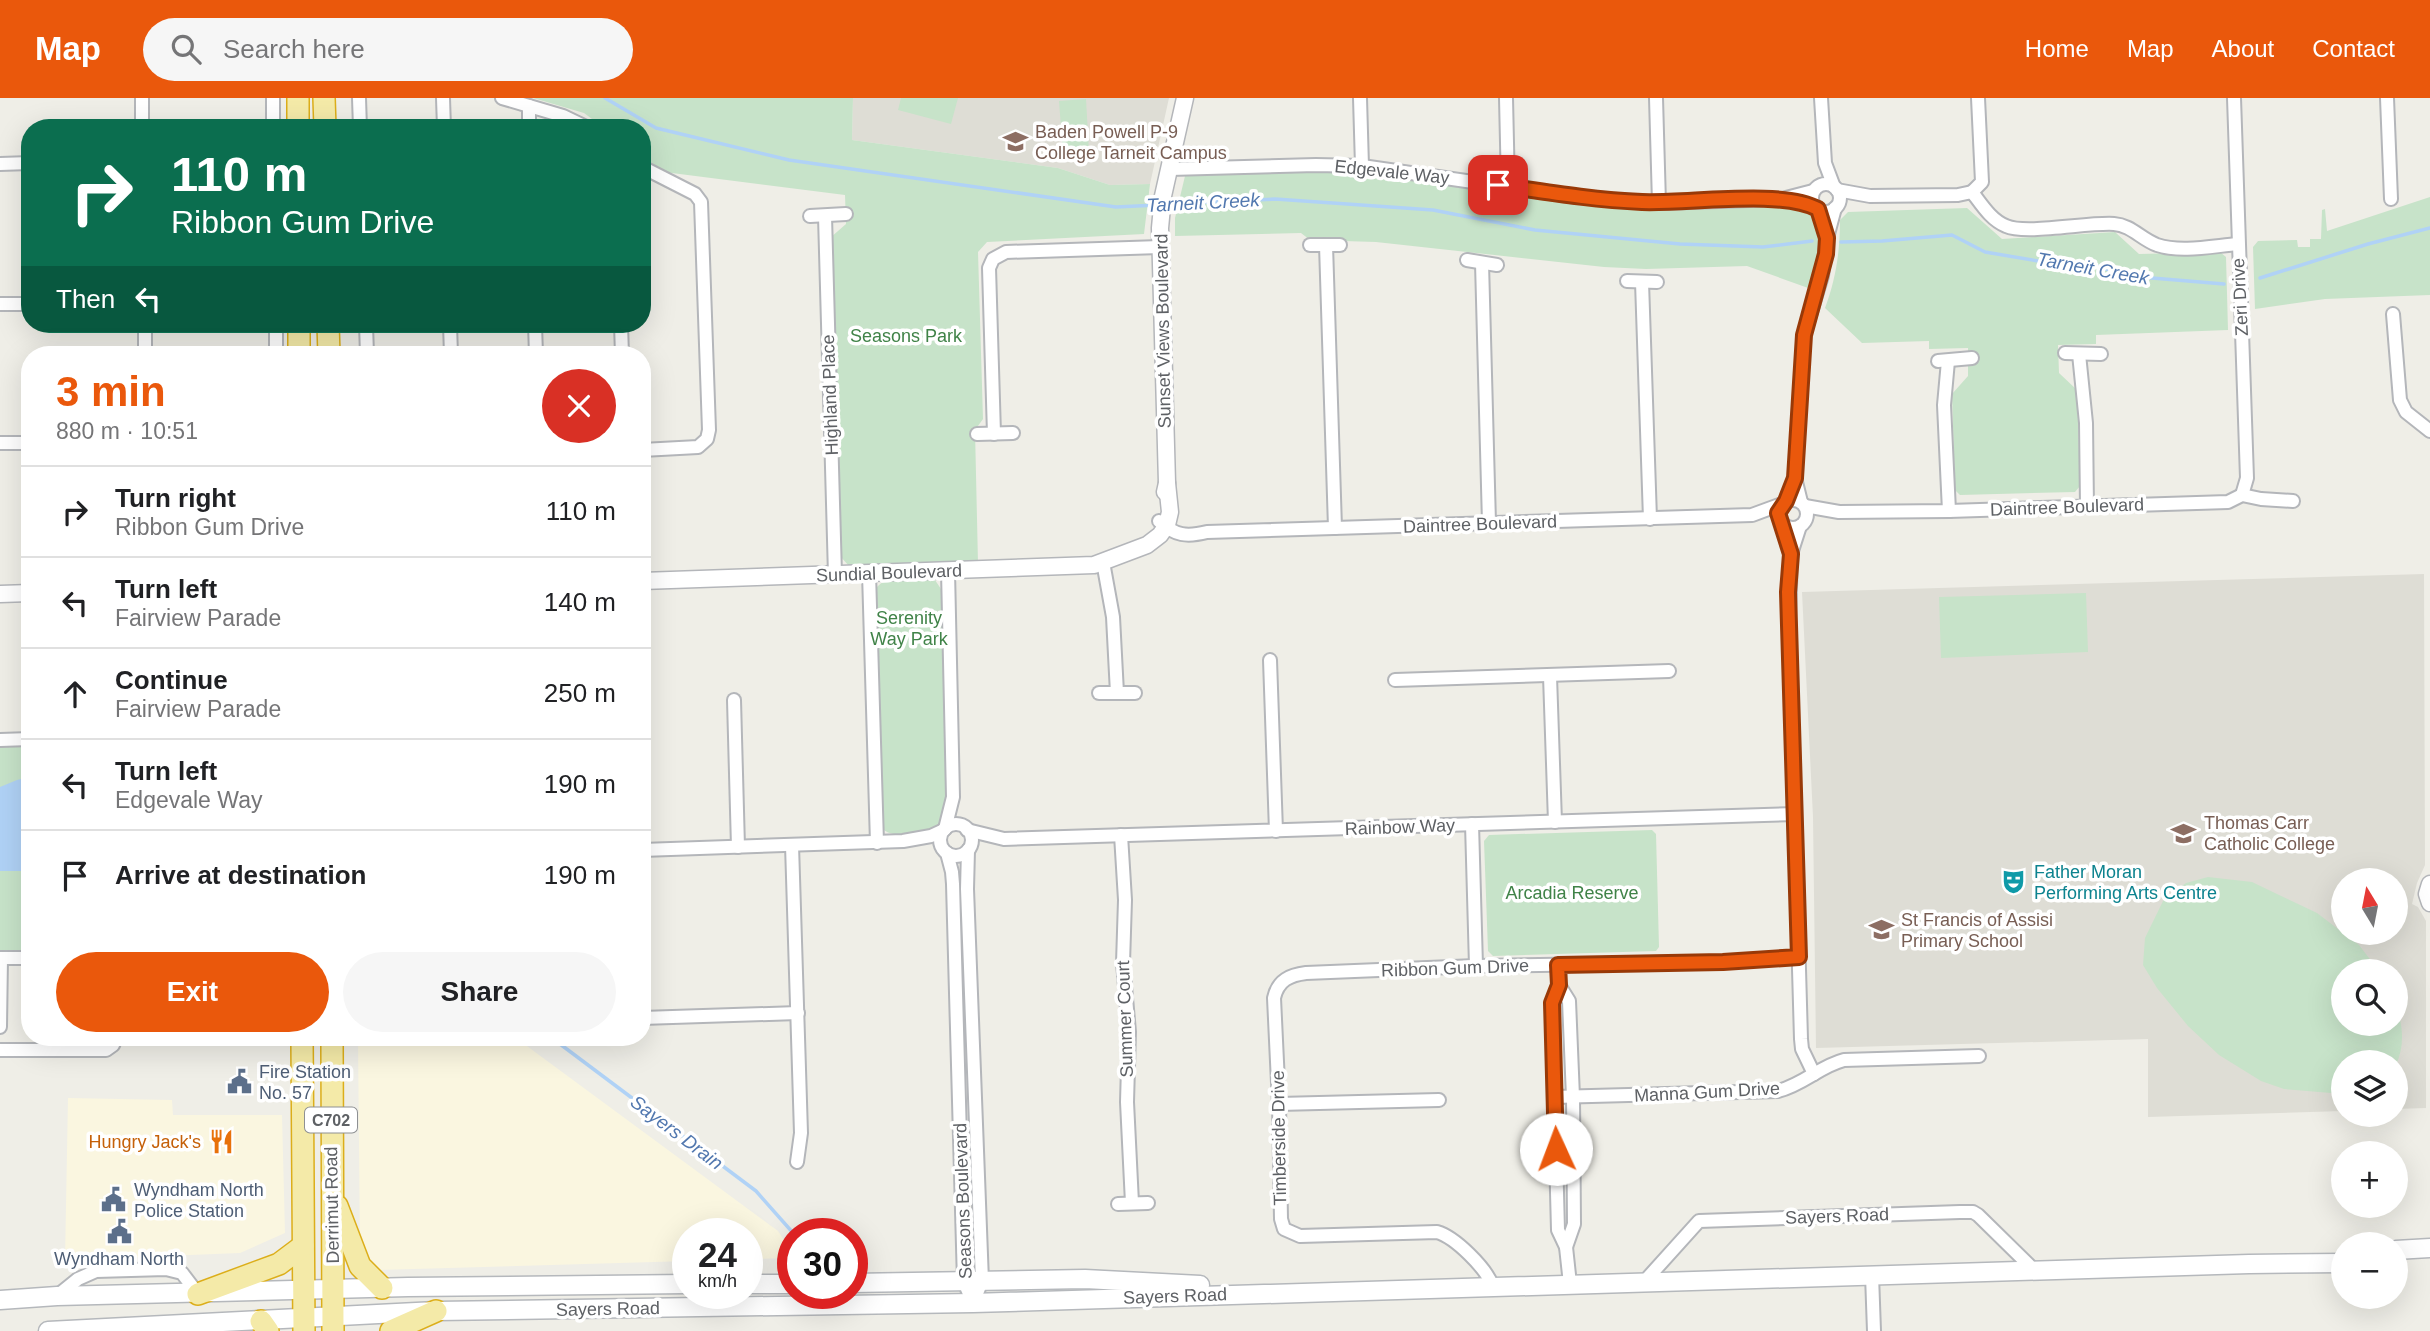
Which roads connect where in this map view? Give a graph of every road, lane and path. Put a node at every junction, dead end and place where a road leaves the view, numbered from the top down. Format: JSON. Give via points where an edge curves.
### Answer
{"nodes":[{"id":1,"x":142,"y":98,"type":"edge"},
{"id":2,"x":273,"y":98,"type":"edge"},
{"id":3,"x":298,"y":98,"type":"edge"},
{"id":4,"x":324,"y":98,"type":"edge"},
{"id":5,"x":359,"y":98,"type":"edge"},
{"id":6,"x":443,"y":98,"type":"edge"},
{"id":7,"x":502,"y":98,"type":"edge"},
{"id":8,"x":1185,"y":98,"type":"edge"},
{"id":9,"x":1360,"y":98,"type":"edge"},
{"id":10,"x":1506,"y":98,"type":"edge"},
{"id":11,"x":1656,"y":98,"type":"edge"},
{"id":12,"x":1821,"y":98,"type":"edge"},
{"id":13,"x":1978,"y":98,"type":"edge"},
{"id":14,"x":2234,"y":98,"type":"edge"},
{"id":15,"x":2387,"y":98,"type":"edge"},
{"id":16,"x":529,"y":106,"type":"junction"},
{"id":17,"x":142,"y":119,"type":"edge"},
{"id":18,"x":273,"y":119,"type":"edge"},
{"id":19,"x":298,"y":119,"type":"edge"},
{"id":20,"x":325,"y":119,"type":"edge"},
{"id":21,"x":360,"y":119,"type":"edge"},
{"id":22,"x":444,"y":119,"type":"edge"},
{"id":23,"x":529,"y":119,"type":"edge"},
{"id":24,"x":573,"y":119,"type":"edge"},
{"id":25,"x":0,"y":163,"type":"edge"},
{"id":26,"x":21,"y":163,"type":"edge"},
{"id":27,"x":1825,"y":163,"type":"junction"},
{"id":28,"x":1362,"y":166,"type":"junction"},
{"id":29,"x":1170,"y":169,"type":"junction"},
{"id":30,"x":651,"y":172,"type":"edge"},
{"id":31,"x":1508,"y":187,"type":"junction"},
{"id":32,"x":1835,"y":188,"type":"junction"},
{"id":33,"x":1815,"y":189,"type":"junction"},
{"id":34,"x":1972,"y":192,"type":"junction"},
{"id":35,"x":1870,"y":196,"type":"junction"},
{"id":36,"x":1782,"y":199,"type":"junction"},
{"id":37,"x":2391,"y":199,"type":"dead end"},
{"id":38,"x":1659,"y":203,"type":"junction"},
{"id":39,"x":1836,"y":206,"type":"junction"},
{"id":40,"x":1817,"y":208,"type":"junction"},
{"id":41,"x":846,"y":215,"type":"dead end"},
{"id":42,"x":810,"y":216,"type":"dead end"},
{"id":43,"x":825,"y":216,"type":"junction"},
{"id":44,"x":1827,"y":238,"type":"junction"},
{"id":45,"x":1340,"y":244,"type":"dead end"},
{"id":46,"x":2238,"y":244,"type":"junction"},
{"id":47,"x":1310,"y":245,"type":"dead end"},
{"id":48,"x":1326,"y":245,"type":"junction"},
{"id":49,"x":1160,"y":247,"type":"junction"},
{"id":50,"x":1467,"y":260,"type":"dead end"},
{"id":51,"x":1482,"y":263,"type":"junction"},
{"id":52,"x":1497,"y":265,"type":"dead end"},
{"id":53,"x":1626,"y":281,"type":"dead end"},
{"id":54,"x":1642,"y":282,"type":"junction"},
{"id":55,"x":1657,"y":282,"type":"dead end"},
{"id":56,"x":0,"y":304,"type":"edge"},
{"id":57,"x":21,"y":304,"type":"edge"},
{"id":58,"x":2394,"y":314,"type":"dead end"},
{"id":59,"x":2065,"y":353,"type":"dead end"},
{"id":60,"x":2079,"y":354,"type":"junction"},
{"id":61,"x":2101,"y":354,"type":"dead end"},
{"id":62,"x":1972,"y":358,"type":"dead end"},
{"id":63,"x":2430,"y":431,"type":"edge"},
{"id":64,"x":1013,"y":433,"type":"dead end"},
{"id":65,"x":976,"y":434,"type":"dead end"},
{"id":66,"x":995,"y":434,"type":"junction"},
{"id":67,"x":0,"y":443,"type":"edge"},
{"id":68,"x":21,"y":443,"type":"edge"},
{"id":69,"x":651,"y":450,"type":"edge"},
{"id":70,"x":1795,"y":478,"type":"junction"},
{"id":71,"x":2242,"y":495,"type":"junction"},
{"id":72,"x":2293,"y":500,"type":"dead end"},
{"id":73,"x":1784,"y":503,"type":"junction"},
{"id":74,"x":1803,"y":504,"type":"junction"},
{"id":75,"x":2087,"y":507,"type":"junction"},
{"id":76,"x":1950,"y":511,"type":"junction"},
{"id":77,"x":1839,"y":512,"type":"junction"},
{"id":78,"x":1752,"y":515,"type":"junction"},
{"id":79,"x":1650,"y":519,"type":"junction"},
{"id":80,"x":1489,"y":523,"type":"junction"},
{"id":81,"x":1782,"y":523,"type":"junction"},
{"id":82,"x":1165,"y":524,"type":"junction"},
{"id":83,"x":1802,"y":524,"type":"junction"},
{"id":84,"x":1335,"y":528,"type":"junction"},
{"id":85,"x":1791,"y":554,"type":"junction"},
{"id":86,"x":1103,"y":562,"type":"junction"},
{"id":87,"x":948,"y":571,"type":"junction"},
{"id":88,"x":869,"y":573,"type":"junction"},
{"id":89,"x":835,"y":575,"type":"junction"},
{"id":90,"x":651,"y":581,"type":"edge"},
{"id":91,"x":21,"y":593,"type":"edge"},
{"id":92,"x":0,"y":594,"type":"edge"},
{"id":93,"x":1270,"y":660,"type":"dead end"},
{"id":94,"x":1669,"y":671,"type":"dead end"},
{"id":95,"x":1550,"y":676,"type":"junction"},
{"id":96,"x":1395,"y":680,"type":"dead end"},
{"id":97,"x":1099,"y":693,"type":"dead end"},
{"id":98,"x":1117,"y":693,"type":"junction"},
{"id":99,"x":1135,"y":693,"type":"dead end"},
{"id":100,"x":734,"y":700,"type":"dead end"},
{"id":101,"x":21,"y":739,"type":"edge"},
{"id":102,"x":0,"y":740,"type":"edge"},
{"id":103,"x":953,"y":797,"type":"junction"},
{"id":104,"x":1795,"y":814,"type":"junction"},
{"id":105,"x":1555,"y":822,"type":"junction"},
{"id":106,"x":1472,"y":824,"type":"junction"},
{"id":107,"x":966,"y":829,"type":"junction"},
{"id":108,"x":945,"y":830,"type":"junction"},
{"id":109,"x":1276,"y":831,"type":"junction"},
{"id":110,"x":1121,"y":835,"type":"junction"},
{"id":111,"x":1004,"y":839,"type":"junction"},
{"id":112,"x":903,"y":841,"type":"junction"},
{"id":113,"x":877,"y":843,"type":"junction"},
{"id":114,"x":792,"y":845,"type":"junction"},
{"id":115,"x":738,"y":847,"type":"junction"},
{"id":116,"x":969,"y":849,"type":"junction"},
{"id":117,"x":651,"y":850,"type":"edge"},
{"id":118,"x":945,"y":851,"type":"junction"},
{"id":119,"x":2430,"y":884,"type":"edge"},
{"id":120,"x":2430,"y":902,"type":"edge"},
{"id":121,"x":1799,"y":957,"type":"junction"},
{"id":122,"x":1,"y":958,"type":"edge"},
{"id":123,"x":21,"y":958,"type":"edge"},
{"id":124,"x":1558,"y":965,"type":"junction"},
{"id":125,"x":1476,"y":966,"type":"junction"},
{"id":126,"x":1282,"y":982,"type":"joint"},
{"id":127,"x":1559,"y":985,"type":"junction"},
{"id":128,"x":798,"y":1013,"type":"junction"},
{"id":129,"x":651,"y":1018,"type":"edge"},
{"id":130,"x":0,"y":1027,"type":"edge"},
{"id":131,"x":112,"y":1046,"type":"edge"},
{"id":132,"x":302,"y":1046,"type":"edge"},
{"id":133,"x":332,"y":1046,"type":"edge"},
{"id":134,"x":0,"y":1050,"type":"edge"},
{"id":135,"x":1979,"y":1056,"type":"dead end"},
{"id":136,"x":1814,"y":1074,"type":"junction"},
{"id":137,"x":1554,"y":1097,"type":"junction"},
{"id":138,"x":1573,"y":1097,"type":"junction"},
{"id":139,"x":1439,"y":1100,"type":"dead end"},
{"id":140,"x":1279,"y":1104,"type":"junction"},
{"id":141,"x":797,"y":1162,"type":"dead end"},
{"id":142,"x":331,"y":1191,"type":"junction"},
{"id":143,"x":1132,"y":1203,"type":"junction"},
{"id":144,"x":1148,"y":1203,"type":"dead end"},
{"id":145,"x":1118,"y":1204,"type":"dead end"},
{"id":146,"x":303,"y":1245,"type":"junction"},
{"id":147,"x":1566,"y":1247,"type":"junction"},
{"id":148,"x":2430,"y":1248,"type":"edge"},
{"id":149,"x":2408,"y":1249,"type":"edge"},
{"id":150,"x":2331,"y":1255,"type":"edge"},
{"id":151,"x":2430,"y":1260,"type":"edge"},
{"id":152,"x":2408,"y":1261,"type":"edge"},
{"id":153,"x":2331,"y":1263,"type":"edge"},
{"id":154,"x":2249,"y":1264,"type":"junction"},
{"id":155,"x":2034,"y":1270,"type":"junction"},
{"id":156,"x":1872,"y":1275,"type":"junction"},
{"id":157,"x":973,"y":1281,"type":"junction"},
{"id":158,"x":1643,"y":1282,"type":"junction"},
{"id":159,"x":868,"y":1283,"type":"edge"},
{"id":160,"x":622,"y":1284,"type":"junction"},
{"id":161,"x":672,"y":1284,"type":"edge"},
{"id":162,"x":1570,"y":1284,"type":"junction"},
{"id":163,"x":1492,"y":1285,"type":"junction"},
{"id":164,"x":382,"y":1288,"type":"junction"},
{"id":165,"x":333,"y":1289,"type":"junction"},
{"id":166,"x":303,"y":1290,"type":"junction"},
{"id":167,"x":1337,"y":1291,"type":"junction"},
{"id":168,"x":198,"y":1294,"type":"junction"},
{"id":169,"x":57,"y":1296,"type":"junction"},
{"id":170,"x":0,"y":1300,"type":"edge"},
{"id":171,"x":973,"y":1303,"type":"junction"},
{"id":172,"x":624,"y":1309,"type":"junction"},
{"id":173,"x":436,"y":1311,"type":"junction"},
{"id":174,"x":333,"y":1324,"type":"edge"},
{"id":175,"x":303,"y":1325,"type":"edge"},
{"id":176,"x":265,"y":1326,"type":"edge"},
{"id":177,"x":48,"y":1331,"type":"edge"},
{"id":178,"x":391,"y":1331,"type":"edge"},
{"id":179,"x":1874,"y":1331,"type":"edge"}],
"edges":[{"from":1,"to":17,"type":"street"},
{"from":2,"to":18,"type":"street"},
{"from":3,"to":19,"type":"highway"},
{"from":4,"to":20,"type":"highway"},
{"from":5,"to":21,"type":"street"},
{"from":6,"to":22,"type":"street"},
{"from":7,"to":16,"type":"street"},
{"from":8,"to":29,"type":"street","name":"Sunset Views Boulevard"},
{"from":9,"to":28,"type":"street"},
{"from":10,"to":31,"type":"street"},
{"from":11,"to":38,"type":"street"},
{"from":12,"to":27,"type":"street"},
{"from":13,"to":34,"type":"street","via":[[1982,182]]},
{"from":14,"to":46,"type":"street","name":"Zeri Drive"},
{"from":15,"to":37,"type":"street"},
{"from":16,"to":23,"type":"street"},
{"from":16,"to":24,"type":"street"},
{"from":25,"to":26,"type":"street"},
{"from":27,"to":32,"type":"street"},
{"from":27,"to":33,"type":"street"},
{"from":28,"to":29,"type":"street","name":"Edgevale Way"},
{"from":28,"to":31,"type":"street","name":"Edgevale Way"},
{"from":29,"to":49,"type":"street","name":"Sunset Views Boulevard"},
{"from":30,"to":69,"type":"street","via":[[695,194],[701,202],[709,430],[698,447]]},
{"from":31,"to":38,"type":"street","name":"Edgevale Way"},
{"from":32,"to":33,"type":"street","via":[[1825,184]]},
{"from":32,"to":35,"type":"street"},
{"from":32,"to":39,"type":"street"},
{"from":33,"to":36,"type":"street","name":"Edgevale Way"},
{"from":33,"to":40,"type":"street","via":[[1812,200]]},
{"from":34,"to":35,"type":"street"},
{"from":34,"to":46,"type":"street","via":[[2008,228],[2115,223],[2162,246]]},
{"from":35,"to":39,"type":"street"},
{"from":36,"to":38,"type":"street","name":"Edgevale Way"},
{"from":36,"to":40,"type":"street","name":"Edgevale Way"},
{"from":39,"to":40,"type":"street","via":[[1826,211]]},
{"from":39,"to":44,"type":"street"},
{"from":40,"to":44,"type":"street"},
{"from":41,"to":43,"type":"street"},
{"from":42,"to":43,"type":"street"},
{"from":43,"to":89,"type":"street","name":"Highland Place"},
{"from":44,"to":70,"type":"street","via":[[1822,276],[1804,335]]},
{"from":45,"to":48,"type":"street"},
{"from":46,"to":71,"type":"street","name":"Zeri Drive","via":[[2247,478]]},
{"from":47,"to":48,"type":"street"},
{"from":48,"to":84,"type":"street"},
{"from":49,"to":66,"type":"street","via":[[1006,252],[993,259],[989,268]]},
{"from":49,"to":82,"type":"street","name":"Sunset Views Boulevard"},
{"from":50,"to":51,"type":"street"},
{"from":51,"to":52,"type":"street"},
{"from":51,"to":80,"type":"street"},
{"from":53,"to":54,"type":"street"},
{"from":54,"to":55,"type":"street"},
{"from":54,"to":79,"type":"street"},
{"from":56,"to":57,"type":"street"},
{"from":58,"to":63,"type":"street","via":[[2400,400],[2406,412]]},
{"from":59,"to":60,"type":"street"},
{"from":60,"to":61,"type":"street"},
{"from":60,"to":75,"type":"street"},
{"from":62,"to":76,"type":"street","via":[[1943,361]]},
{"from":64,"to":66,"type":"street"},
{"from":65,"to":66,"type":"street"},
{"from":67,"to":68,"type":"street"},
{"from":70,"to":73,"type":"street"},
{"from":70,"to":74,"type":"street"},
{"from":71,"to":72,"type":"street","name":"Daintree Boulevard"},
{"from":71,"to":75,"type":"street","name":"Daintree Boulevard","via":[[2228,502]]},
{"from":73,"to":74,"type":"street","via":[[1794,499]]},
{"from":73,"to":78,"type":"street","name":"Daintree Boulevard"},
{"from":73,"to":81,"type":"street","via":[[1778,513]]},
{"from":74,"to":77,"type":"street","name":"Daintree Boulevard"},
{"from":74,"to":83,"type":"street","via":[[1807,514]]},
{"from":75,"to":76,"type":"street","name":"Daintree Boulevard"},
{"from":76,"to":77,"type":"street","name":"Daintree Boulevard"},
{"from":77,"to":83,"type":"street","name":"Daintree Boulevard"},
{"from":78,"to":79,"type":"street","name":"Daintree Boulevard"},
{"from":78,"to":81,"type":"street","name":"Daintree Boulevard"},
{"from":79,"to":80,"type":"street","name":"Daintree Boulevard"},
{"from":80,"to":84,"type":"street","name":"Daintree Boulevard"},
{"from":81,"to":83,"type":"street","via":[[1791,528]]},
{"from":81,"to":85,"type":"street"},
{"from":82,"to":84,"type":"street","name":"Daintree Boulevard","via":[[1186,536]]},
{"from":82,"to":86,"type":"street","name":"Sundial Boulevard","via":[[1132,550]]},
{"from":83,"to":85,"type":"street"},
{"from":85,"to":104,"type":"street","via":[[1788,592]]},
{"from":86,"to":87,"type":"street","name":"Sundial Boulevard"},
{"from":86,"to":98,"type":"street","via":[[1114,617]]},
{"from":87,"to":88,"type":"street","name":"Sundial Boulevard"},
{"from":87,"to":103,"type":"street"},
{"from":88,"to":89,"type":"street","name":"Sundial Boulevard"},
{"from":88,"to":113,"type":"street"},
{"from":89,"to":90,"type":"street","name":"Sundial Boulevard"},
{"from":91,"to":92,"type":"street"},
{"from":93,"to":109,"type":"street"},
{"from":94,"to":95,"type":"street"},
{"from":95,"to":96,"type":"street"},
{"from":95,"to":105,"type":"street"},
{"from":97,"to":98,"type":"street"},
{"from":98,"to":99,"type":"street"},
{"from":100,"to":115,"type":"street"},
{"from":101,"to":102,"type":"street"},
{"from":103,"to":107,"type":"street"},
{"from":103,"to":108,"type":"street"},
{"from":104,"to":105,"type":"street","name":"Rainbow Way"},
{"from":104,"to":121,"type":"street"},
{"from":105,"to":106,"type":"street","name":"Rainbow Way"},
{"from":106,"to":109,"type":"street","name":"Rainbow Way"},
{"from":106,"to":125,"type":"street"},
{"from":107,"to":108,"type":"street","via":[[953,825]]},
{"from":107,"to":111,"type":"street","name":"Rainbow Way"},
{"from":107,"to":116,"type":"street","via":[[971,837]]},
{"from":108,"to":112,"type":"street"},
{"from":108,"to":118,"type":"street","via":[[940,839]]},
{"from":109,"to":110,"type":"street","name":"Rainbow Way"},
{"from":110,"to":111,"type":"street","name":"Rainbow Way"},
{"from":110,"to":143,"type":"street","name":"Summer Court"},
{"from":111,"to":116,"type":"street","name":"Rainbow Way"},
{"from":112,"to":113,"type":"street"},
{"from":112,"to":118,"type":"street"},
{"from":113,"to":114,"type":"street"},
{"from":114,"to":115,"type":"street"},
{"from":114,"to":128,"type":"street"},
{"from":115,"to":117,"type":"street"},
{"from":116,"to":118,"type":"street","via":[[956,856]]},
{"from":116,"to":157,"type":"street","name":"Seasons Boulevard"},
{"from":118,"to":157,"type":"street","name":"Seasons Boulevard","via":[[953,884]]},
{"from":119,"to":120,"type":"street"},
{"from":121,"to":124,"type":"street","name":"Ribbon Gum Drive"},
{"from":121,"to":136,"type":"street","via":[[1802,1049]]},
{"from":122,"to":123,"type":"street"},
{"from":122,"to":130,"type":"street"},
{"from":124,"to":125,"type":"street","name":"Ribbon Gum Drive"},
{"from":124,"to":127,"type":"street"},
{"from":125,"to":126,"type":"street","name":"Ribbon Gum Drive","via":[[1306,973]]},
{"from":126,"to":140,"type":"street","name":"Timberside Drive","via":[[1274,998]]},
{"from":127,"to":137,"type":"street","via":[[1552,1003]]},
{"from":127,"to":138,"type":"street","via":[[1569,1001]]},
{"from":128,"to":129,"type":"street"},
{"from":128,"to":141,"type":"street","via":[[801,1133]]},
{"from":131,"to":134,"type":"street","via":[[106,1051]]},
{"from":132,"to":146,"type":"highway","name":"Derrimut Road","number":"C702"},
{"from":133,"to":142,"type":"highway","name":"Derrimut Road","number":"C702"},
{"from":135,"to":136,"type":"street","name":"Manna Gum Drive","via":[[1844,1060]]},
{"from":136,"to":138,"type":"street","name":"Manna Gum Drive","via":[[1778,1091]]},
{"from":137,"to":138,"type":"street","name":"Manna Gum Drive"},
{"from":137,"to":147,"type":"street","via":[[1558,1230]]},
{"from":138,"to":147,"type":"street","via":[[1574,1224]]},
{"from":139,"to":140,"type":"street"},
{"from":140,"to":163,"type":"street","name":"Timberside Drive","via":[[1281,1219],[1288,1233],[1437,1232],[1463,1250]]},
{"from":142,"to":164,"type":"highway","via":[[360,1266]]},
{"from":142,"to":165,"type":"highway","name":"Derrimut Road","number":"C702"},
{"from":143,"to":144,"type":"street"},
{"from":143,"to":145,"type":"street"},
{"from":146,"to":166,"type":"highway","name":"Derrimut Road","number":"C702"},
{"from":146,"to":168,"type":"highway","via":[[279,1264]]},
{"from":147,"to":162,"type":"street"},
{"from":148,"to":149,"type":"main road"},
{"from":150,"to":154,"type":"main road","name":"Sayers Road"},
{"from":151,"to":152,"type":"main road"},
{"from":153,"to":154,"type":"main road","name":"Sayers Road"},
{"from":154,"to":155,"type":"main road","name":"Sayers Road"},
{"from":155,"to":156,"type":"main road","name":"Sayers Road"},
{"from":155,"to":158,"type":"street","name":"Sayers Road","via":[[1973,1212],[1947,1212],[1699,1221]]},
{"from":156,"to":158,"type":"main road","name":"Sayers Road"},
{"from":156,"to":179,"type":"street"},
{"from":157,"to":159,"type":"main road","name":"Sayers Road"},
{"from":157,"to":167,"type":"main road","name":"Sayers Road","via":[[1085,1279]]},
{"from":157,"to":171,"type":"street","name":"Seasons Boulevard"},
{"from":158,"to":162,"type":"main road","name":"Sayers Road"},
{"from":160,"to":161,"type":"main road","name":"Sayers Road"},
{"from":160,"to":164,"type":"main road","name":"Sayers Road"},
{"from":160,"to":172,"type":"main road"},
{"from":162,"to":163,"type":"main road","name":"Sayers Road"},
{"from":163,"to":167,"type":"main road","name":"Sayers Road"},
{"from":164,"to":165,"type":"main road","name":"Sayers Road"},
{"from":165,"to":166,"type":"main road","name":"Sayers Road"},
{"from":165,"to":174,"type":"highway","name":"Derrimut Road","number":"C702"},
{"from":166,"to":168,"type":"main road","name":"Sayers Road"},
{"from":166,"to":175,"type":"highway","name":"Derrimut Road","number":"C702"},
{"from":167,"to":171,"type":"main road","name":"Sayers Road"},
{"from":168,"to":169,"type":"main road","name":"Sayers Road"},
{"from":168,"to":169,"type":"street","via":[[182,1273],[166,1269],[96,1271]]},
{"from":169,"to":170,"type":"main road","name":"Sayers Road"},
{"from":171,"to":172,"type":"main road","name":"Sayers Road"},
{"from":172,"to":173,"type":"main road","name":"Sayers Road"},
{"from":173,"to":174,"type":"main road","name":"Sayers Road"},
{"from":173,"to":178,"type":"highway"},
{"from":174,"to":175,"type":"main road","name":"Sayers Road"},
{"from":175,"to":176,"type":"main road","name":"Sayers Road"},
{"from":176,"to":177,"type":"main road","name":"Sayers Road"}]}
